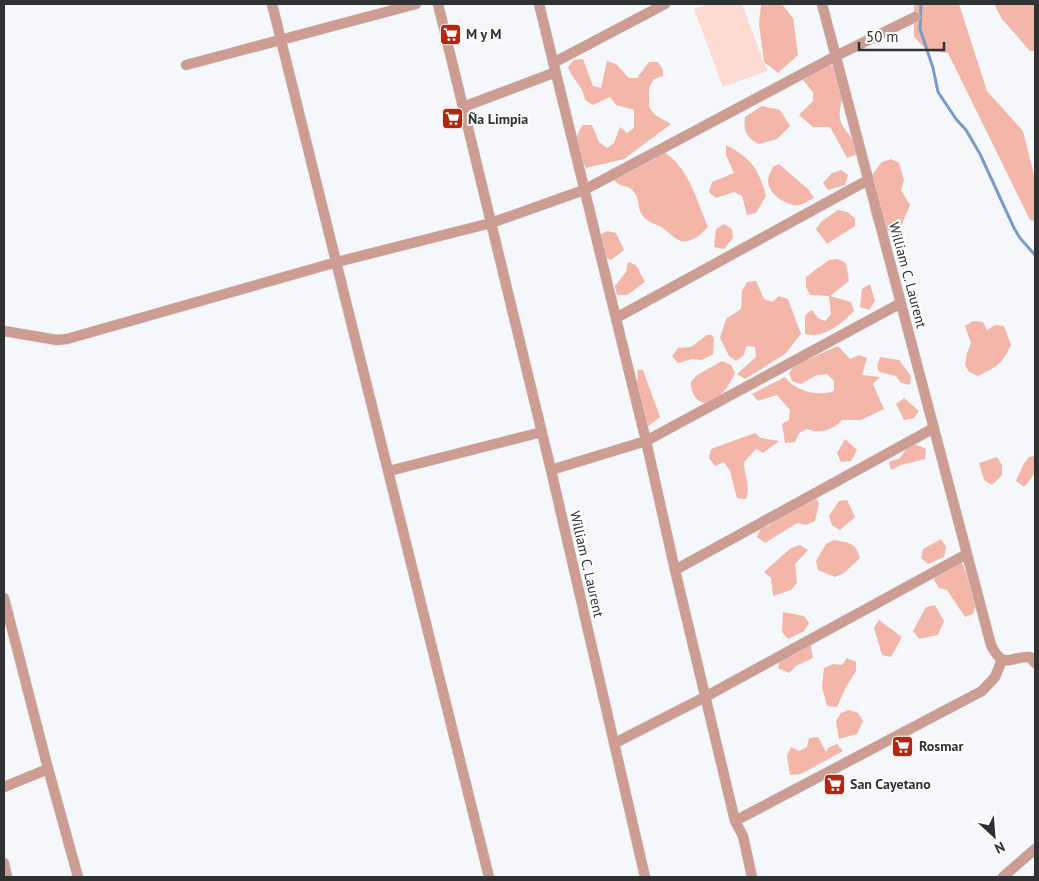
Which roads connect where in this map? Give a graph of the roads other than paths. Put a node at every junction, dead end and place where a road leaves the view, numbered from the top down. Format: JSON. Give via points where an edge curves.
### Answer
{"nodes":[{"id":1,"x":272,"y":4,"type":"edge"},
{"id":2,"x":416,"y":4,"type":"edge"},
{"id":3,"x":438,"y":4,"type":"edge"},
{"id":4,"x":539,"y":4,"type":"edge"},
{"id":5,"x":665,"y":4,"type":"edge"},
{"id":6,"x":822,"y":4,"type":"edge"},
{"id":7,"x":915,"y":17,"type":"dead end"},
{"id":8,"x":281,"y":40,"type":"junction"},
{"id":9,"x":836,"y":56,"type":"junction"},
{"id":10,"x":186,"y":65,"type":"dead end"},
{"id":11,"x":554,"y":68,"type":"junction"},
{"id":12,"x":463,"y":106,"type":"junction"},
{"id":13,"x":868,"y":180,"type":"junction"},
{"id":14,"x":584,"y":190,"type":"junction"},
{"id":15,"x":491,"y":223,"type":"junction"},
{"id":16,"x":337,"y":262,"type":"junction"},
{"id":17,"x":901,"y":303,"type":"junction"},
{"id":18,"x":616,"y":318,"type":"junction"},
{"id":19,"x":4,"y":331,"type":"edge"},
{"id":20,"x":934,"y":428,"type":"junction"},
{"id":21,"x":542,"y":432,"type":"junction"},
{"id":22,"x":646,"y":442,"type":"junction"},
{"id":23,"x":551,"y":470,"type":"junction"},
{"id":24,"x":389,"y":471,"type":"junction"},
{"id":25,"x":967,"y":554,"type":"junction"},
{"id":26,"x":674,"y":570,"type":"junction"},
{"id":27,"x":4,"y":598,"type":"edge"},
{"id":28,"x":1002,"y":660,"type":"junction"},
{"id":29,"x":1035,"y":663,"type":"edge"},
{"id":30,"x":705,"y":697,"type":"junction"},
{"id":31,"x":615,"y":743,"type":"junction"},
{"id":32,"x":48,"y":769,"type":"junction"},
{"id":33,"x":4,"y":787,"type":"edge"},
{"id":34,"x":735,"y":821,"type":"junction"},
{"id":35,"x":1035,"y":849,"type":"edge"},
{"id":36,"x":4,"y":863,"type":"edge"},
{"id":37,"x":7,"y":877,"type":"edge"},
{"id":38,"x":78,"y":877,"type":"edge"},
{"id":39,"x":489,"y":877,"type":"edge"},
{"id":40,"x":645,"y":877,"type":"edge"},
{"id":41,"x":752,"y":877,"type":"edge"},
{"id":42,"x":1003,"y":877,"type":"edge"}],
"edges":[{"from":1,"to":8,"type":"street"},
{"from":2,"to":8,"type":"street"},
{"from":3,"to":12,"type":"street","name":"William C. Laurent"},
{"from":4,"to":11,"type":"street"},
{"from":5,"to":11,"type":"street"},
{"from":6,"to":9,"type":"street","name":"William C. Laurent"},
{"from":7,"to":9,"type":"street"},
{"from":8,"to":10,"type":"street"},
{"from":8,"to":16,"type":"street"},
{"from":9,"to":13,"type":"street","name":"William C. Laurent"},
{"from":9,"to":14,"type":"street"},
{"from":11,"to":12,"type":"street"},
{"from":11,"to":14,"type":"street"},
{"from":12,"to":15,"type":"street","name":"William C. Laurent"},
{"from":13,"to":17,"type":"street","name":"William C. Laurent"},
{"from":13,"to":18,"type":"street"},
{"from":14,"to":15,"type":"street"},
{"from":14,"to":18,"type":"street"},
{"from":15,"to":16,"type":"street"},
{"from":15,"to":21,"type":"street","name":"William C. Laurent"},
{"from":16,"to":19,"type":"street","via":[[66,340]]},
{"from":16,"to":24,"type":"street"},
{"from":17,"to":20,"type":"street","name":"William C. Laurent"},
{"from":17,"to":22,"type":"street"},
{"from":18,"to":22,"type":"street"},
{"from":20,"to":25,"type":"street","name":"William C. Laurent"},
{"from":20,"to":26,"type":"street"},
{"from":21,"to":23,"type":"street","name":"William C. Laurent"},
{"from":21,"to":24,"type":"street"},
{"from":22,"to":23,"type":"street"},
{"from":22,"to":26,"type":"street"},
{"from":23,"to":31,"type":"street","name":"William C. Laurent"},
{"from":24,"to":39,"type":"street"},
{"from":25,"to":28,"type":"street","name":"William C. Laurent","via":[[988,636]]},
{"from":25,"to":30,"type":"street"},
{"from":26,"to":30,"type":"street"},
{"from":27,"to":32,"type":"street"},
{"from":28,"to":29,"type":"street","via":[[1009,662],[1015,658],[1030,657]]},
{"from":28,"to":34,"type":"street","via":[[995,677],[982,691]]},
{"from":30,"to":31,"type":"street"},
{"from":30,"to":34,"type":"street"},
{"from":31,"to":40,"type":"street","name":"William C. Laurent"},
{"from":32,"to":33,"type":"street"},
{"from":32,"to":38,"type":"street"},
{"from":34,"to":41,"type":"street","via":[[744,836]]},
{"from":35,"to":42,"type":"street"},
{"from":36,"to":37,"type":"street"}]}
